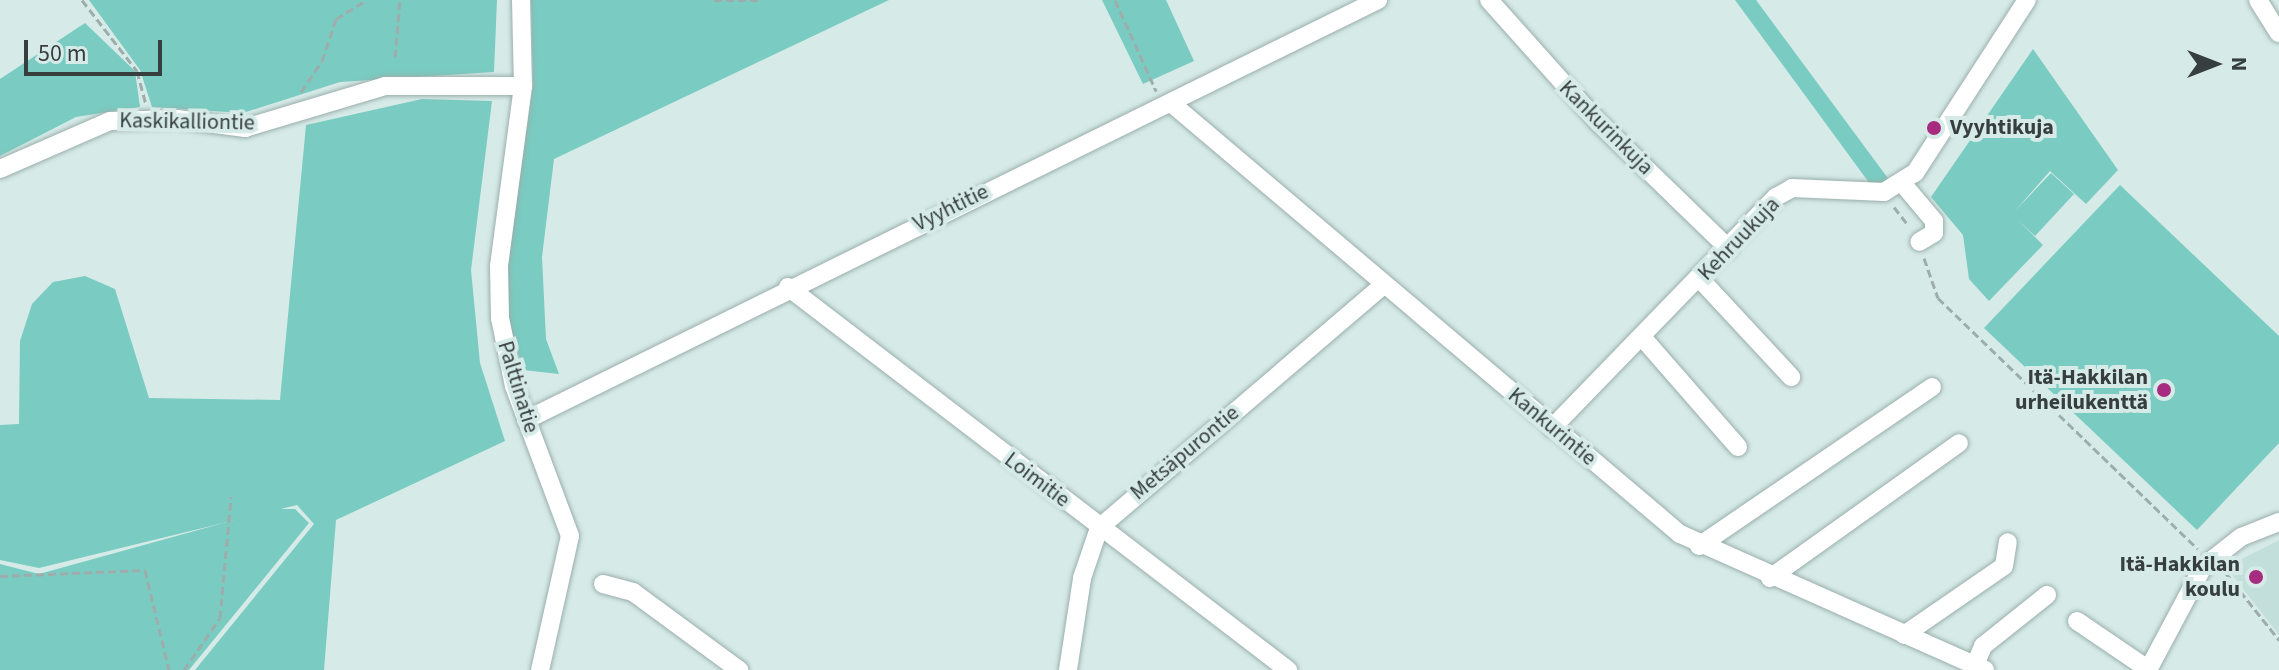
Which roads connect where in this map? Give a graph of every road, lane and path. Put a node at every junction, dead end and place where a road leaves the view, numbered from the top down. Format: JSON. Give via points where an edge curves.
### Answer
{"nodes":[{"id":1,"x":82,"y":0,"type":"edge"},
{"id":2,"x":366,"y":0,"type":"edge"},
{"id":3,"x":400,"y":0,"type":"edge"},
{"id":4,"x":521,"y":0,"type":"edge"},
{"id":5,"x":714,"y":0,"type":"edge"},
{"id":6,"x":759,"y":0,"type":"edge"},
{"id":7,"x":1115,"y":0,"type":"edge"},
{"id":8,"x":1378,"y":0,"type":"edge"},
{"id":9,"x":1489,"y":0,"type":"edge"},
{"id":10,"x":2027,"y":0,"type":"edge"},
{"id":11,"x":2258,"y":0,"type":"edge"},
{"id":12,"x":2279,"y":33,"type":"edge"},
{"id":13,"x":395,"y":57,"type":"dead end"},
{"id":14,"x":523,"y":86,"type":"junction"},
{"id":15,"x":1156,"y":90,"type":"dead end"},
{"id":16,"x":145,"y":95,"type":"dead end"},
{"id":17,"x":1171,"y":103,"type":"junction"},
{"id":18,"x":302,"y":111,"type":"junction"},
{"id":19,"x":0,"y":169,"type":"edge"},
{"id":20,"x":1903,"y":184,"type":"junction"},
{"id":21,"x":1884,"y":192,"type":"junction"},
{"id":22,"x":1919,"y":242,"type":"junction"},
{"id":23,"x":1729,"y":249,"type":"junction"},
{"id":24,"x":1700,"y":279,"type":"junction"},
{"id":25,"x":1384,"y":285,"type":"junction"},
{"id":26,"x":788,"y":287,"type":"junction"},
{"id":27,"x":1642,"y":337,"type":"junction"},
{"id":28,"x":1791,"y":377,"type":"dead end"},
{"id":29,"x":1932,"y":387,"type":"dead end"},
{"id":30,"x":526,"y":420,"type":"junction"},
{"id":31,"x":1552,"y":428,"type":"junction"},
{"id":32,"x":1959,"y":443,"type":"dead end"},
{"id":33,"x":1738,"y":447,"type":"dead end"},
{"id":34,"x":231,"y":496,"type":"dead end"},
{"id":35,"x":2279,"y":522,"type":"edge"},
{"id":36,"x":1099,"y":528,"type":"junction"},
{"id":37,"x":2008,"y":542,"type":"dead end"},
{"id":38,"x":1699,"y":546,"type":"junction"},
{"id":39,"x":2198,"y":549,"type":"dead end"},
{"id":40,"x":2221,"y":565,"type":"dead end"},
{"id":41,"x":0,"y":576,"type":"edge"},
{"id":42,"x":1770,"y":578,"type":"junction"},
{"id":43,"x":603,"y":584,"type":"dead end"},
{"id":44,"x":2047,"y":595,"type":"dead end"},
{"id":45,"x":2077,"y":621,"type":"dead end"},
{"id":46,"x":1904,"y":635,"type":"junction"},
{"id":47,"x":2279,"y":640,"type":"edge"},
{"id":48,"x":1980,"y":668,"type":"edge"},
{"id":49,"x":169,"y":670,"type":"edge"},
{"id":50,"x":184,"y":670,"type":"edge"},
{"id":51,"x":540,"y":670,"type":"edge"},
{"id":52,"x":739,"y":670,"type":"edge"},
{"id":53,"x":1068,"y":670,"type":"edge"},
{"id":54,"x":1288,"y":670,"type":"edge"},
{"id":55,"x":2149,"y":670,"type":"edge"}],
"edges":[{"from":1,"to":16,"type":"path","via":[[137,71]]},
{"from":2,"to":18,"type":"path","via":[[336,19],[322,61],[300,84]]},
{"from":3,"to":13,"type":"path"},
{"from":4,"to":14,"type":"street","name":"Palttinatie"},
{"from":5,"to":6,"type":"path"},
{"from":7,"to":15,"type":"path"},
{"from":8,"to":17,"type":"street","name":"Vyyhtitie"},
{"from":9,"to":23,"type":"street","name":"Kankurinkuja","via":[[1598,122]]},
{"from":10,"to":20,"type":"street"},
{"from":11,"to":12,"type":"street"},
{"from":14,"to":18,"type":"street","name":"Kaskikalliontie","via":[[407,84]]},
{"from":14,"to":30,"type":"street","name":"Palttinatie","via":[[499,266],[505,355]]},
{"from":17,"to":25,"type":"street","name":"Kankurintie"},
{"from":17,"to":26,"type":"street","name":"Vyyhtitie"},
{"from":18,"to":19,"type":"street","name":"Kaskikalliontie","via":[[245,128],[177,119],[110,121]]},
{"from":20,"to":21,"type":"street","name":"Kehruukuja"},
{"from":20,"to":22,"type":"street","via":[[1934,221],[1934,233]]},
{"from":21,"to":22,"type":"path"},
{"from":21,"to":23,"type":"street","name":"Kehruukuja","via":[[1792,188]]},
{"from":22,"to":39,"type":"path","via":[[1938,298]]},
{"from":23,"to":24,"type":"street","name":"Kehruukuja"},
{"from":24,"to":27,"type":"street","name":"Kehruukuja"},
{"from":24,"to":28,"type":"street"},
{"from":25,"to":31,"type":"street","name":"Kankurintie"},
{"from":25,"to":36,"type":"street","name":"Metsäpurontie"},
{"from":26,"to":30,"type":"street","name":"Vyyhtitie"},
{"from":26,"to":36,"type":"street","name":"Loimitie"},
{"from":27,"to":31,"type":"street","name":"Kehruukuja"},
{"from":27,"to":33,"type":"street"},
{"from":29,"to":38,"type":"street"},
{"from":30,"to":51,"type":"street","name":"Palttinatie","via":[[570,536]]},
{"from":31,"to":38,"type":"street","name":"Kankurintie"},
{"from":32,"to":42,"type":"street"},
{"from":34,"to":50,"type":"path","via":[[220,618]]},
{"from":35,"to":55,"type":"street","via":[[2241,537],[2203,567]]},
{"from":36,"to":53,"type":"street","via":[[1082,578]]},
{"from":36,"to":54,"type":"street","name":"Loimitie"},
{"from":37,"to":46,"type":"street","via":[[2004,566]]},
{"from":38,"to":42,"type":"street","name":"Kankurintie"},
{"from":40,"to":47,"type":"path"},
{"from":41,"to":49,"type":"path","via":[[145,570]]},
{"from":42,"to":46,"type":"street","name":"Kankurintie"},
{"from":43,"to":52,"type":"street","via":[[633,592]]},
{"from":44,"to":48,"type":"street","via":[[1983,646]]},
{"from":45,"to":55,"type":"street"},
{"from":46,"to":48,"type":"street","name":"Kankurintie"}]}
